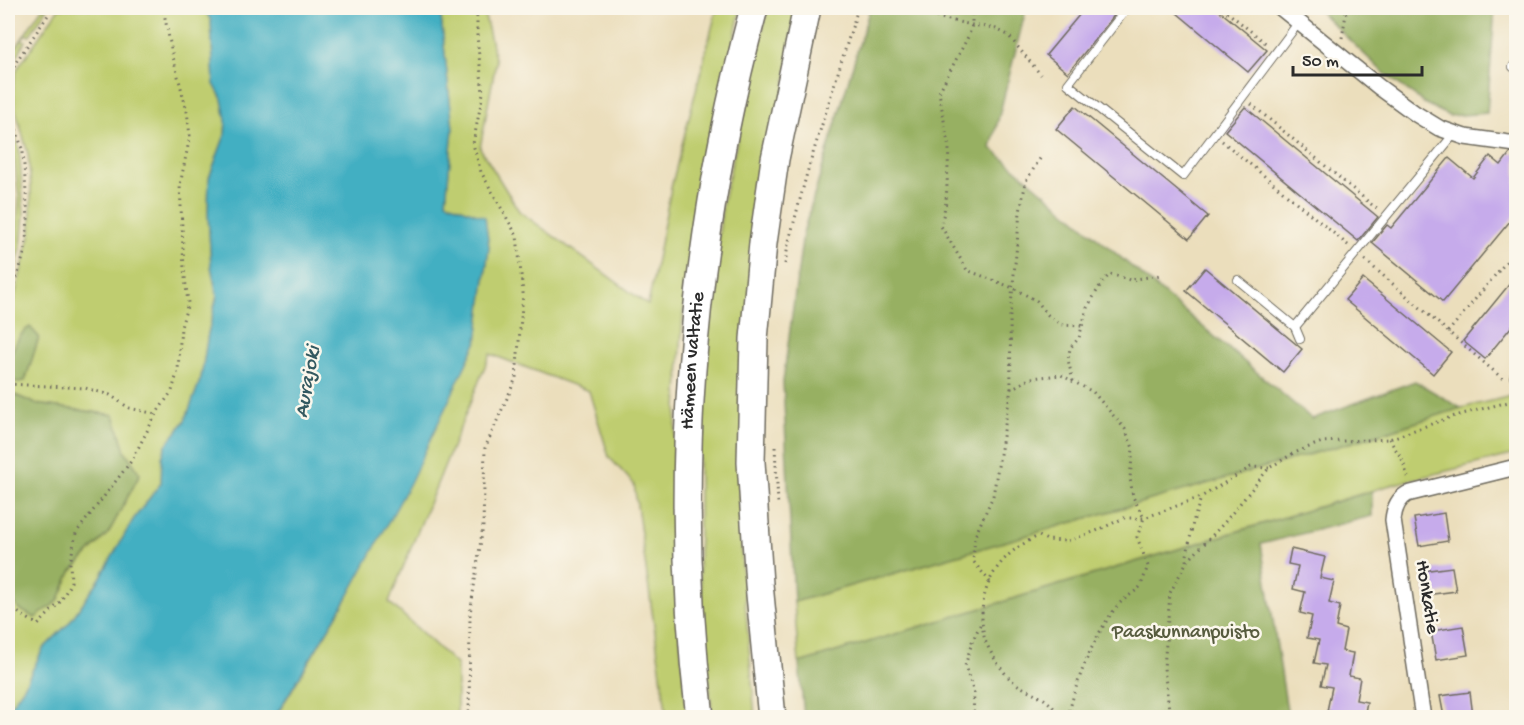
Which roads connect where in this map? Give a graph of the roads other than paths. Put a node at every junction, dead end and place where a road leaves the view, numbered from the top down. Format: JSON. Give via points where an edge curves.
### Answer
{"nodes":[{"id":1,"x":754,"y":8,"type":"edge"},
{"id":2,"x":807,"y":8,"type":"edge"},
{"id":3,"x":1127,"y":8,"type":"edge"},
{"id":4,"x":1281,"y":8,"type":"edge"},
{"id":5,"x":1299,"y":22,"type":"junction"},
{"id":6,"x":1454,"y":134,"type":"junction"},
{"id":7,"x":1516,"y":144,"type":"edge"},
{"id":8,"x":1238,"y":280,"type":"dead end"},
{"id":9,"x":1295,"y":327,"type":"junction"},
{"id":10,"x":1300,"y":339,"type":"dead end"},
{"id":11,"x":1516,"y":467,"type":"edge"},
{"id":12,"x":700,"y":717,"type":"edge"},
{"id":13,"x":772,"y":717,"type":"edge"},
{"id":14,"x":1423,"y":717,"type":"edge"}],
"edges":[{"from":1,"to":12,"type":"highway","name":"Hämeen valtatie","via":[[708,220],[695,322],[686,455],[686,531]]},
{"from":2,"to":13,"type":"highway","via":[[775,159],[754,339],[751,462]]},
{"from":3,"to":5,"type":"lane","via":[[1068,84],[1183,176]]},
{"from":4,"to":5,"type":"street"},
{"from":5,"to":6,"type":"street","via":[[1416,114]]},
{"from":6,"to":7,"type":"street"},
{"from":6,"to":9,"type":"lane"},
{"from":8,"to":9,"type":"lane"},
{"from":9,"to":10,"type":"lane"},
{"from":11,"to":14,"type":"street","name":"Honkatie","via":[[1412,488],[1395,508]]}]}
